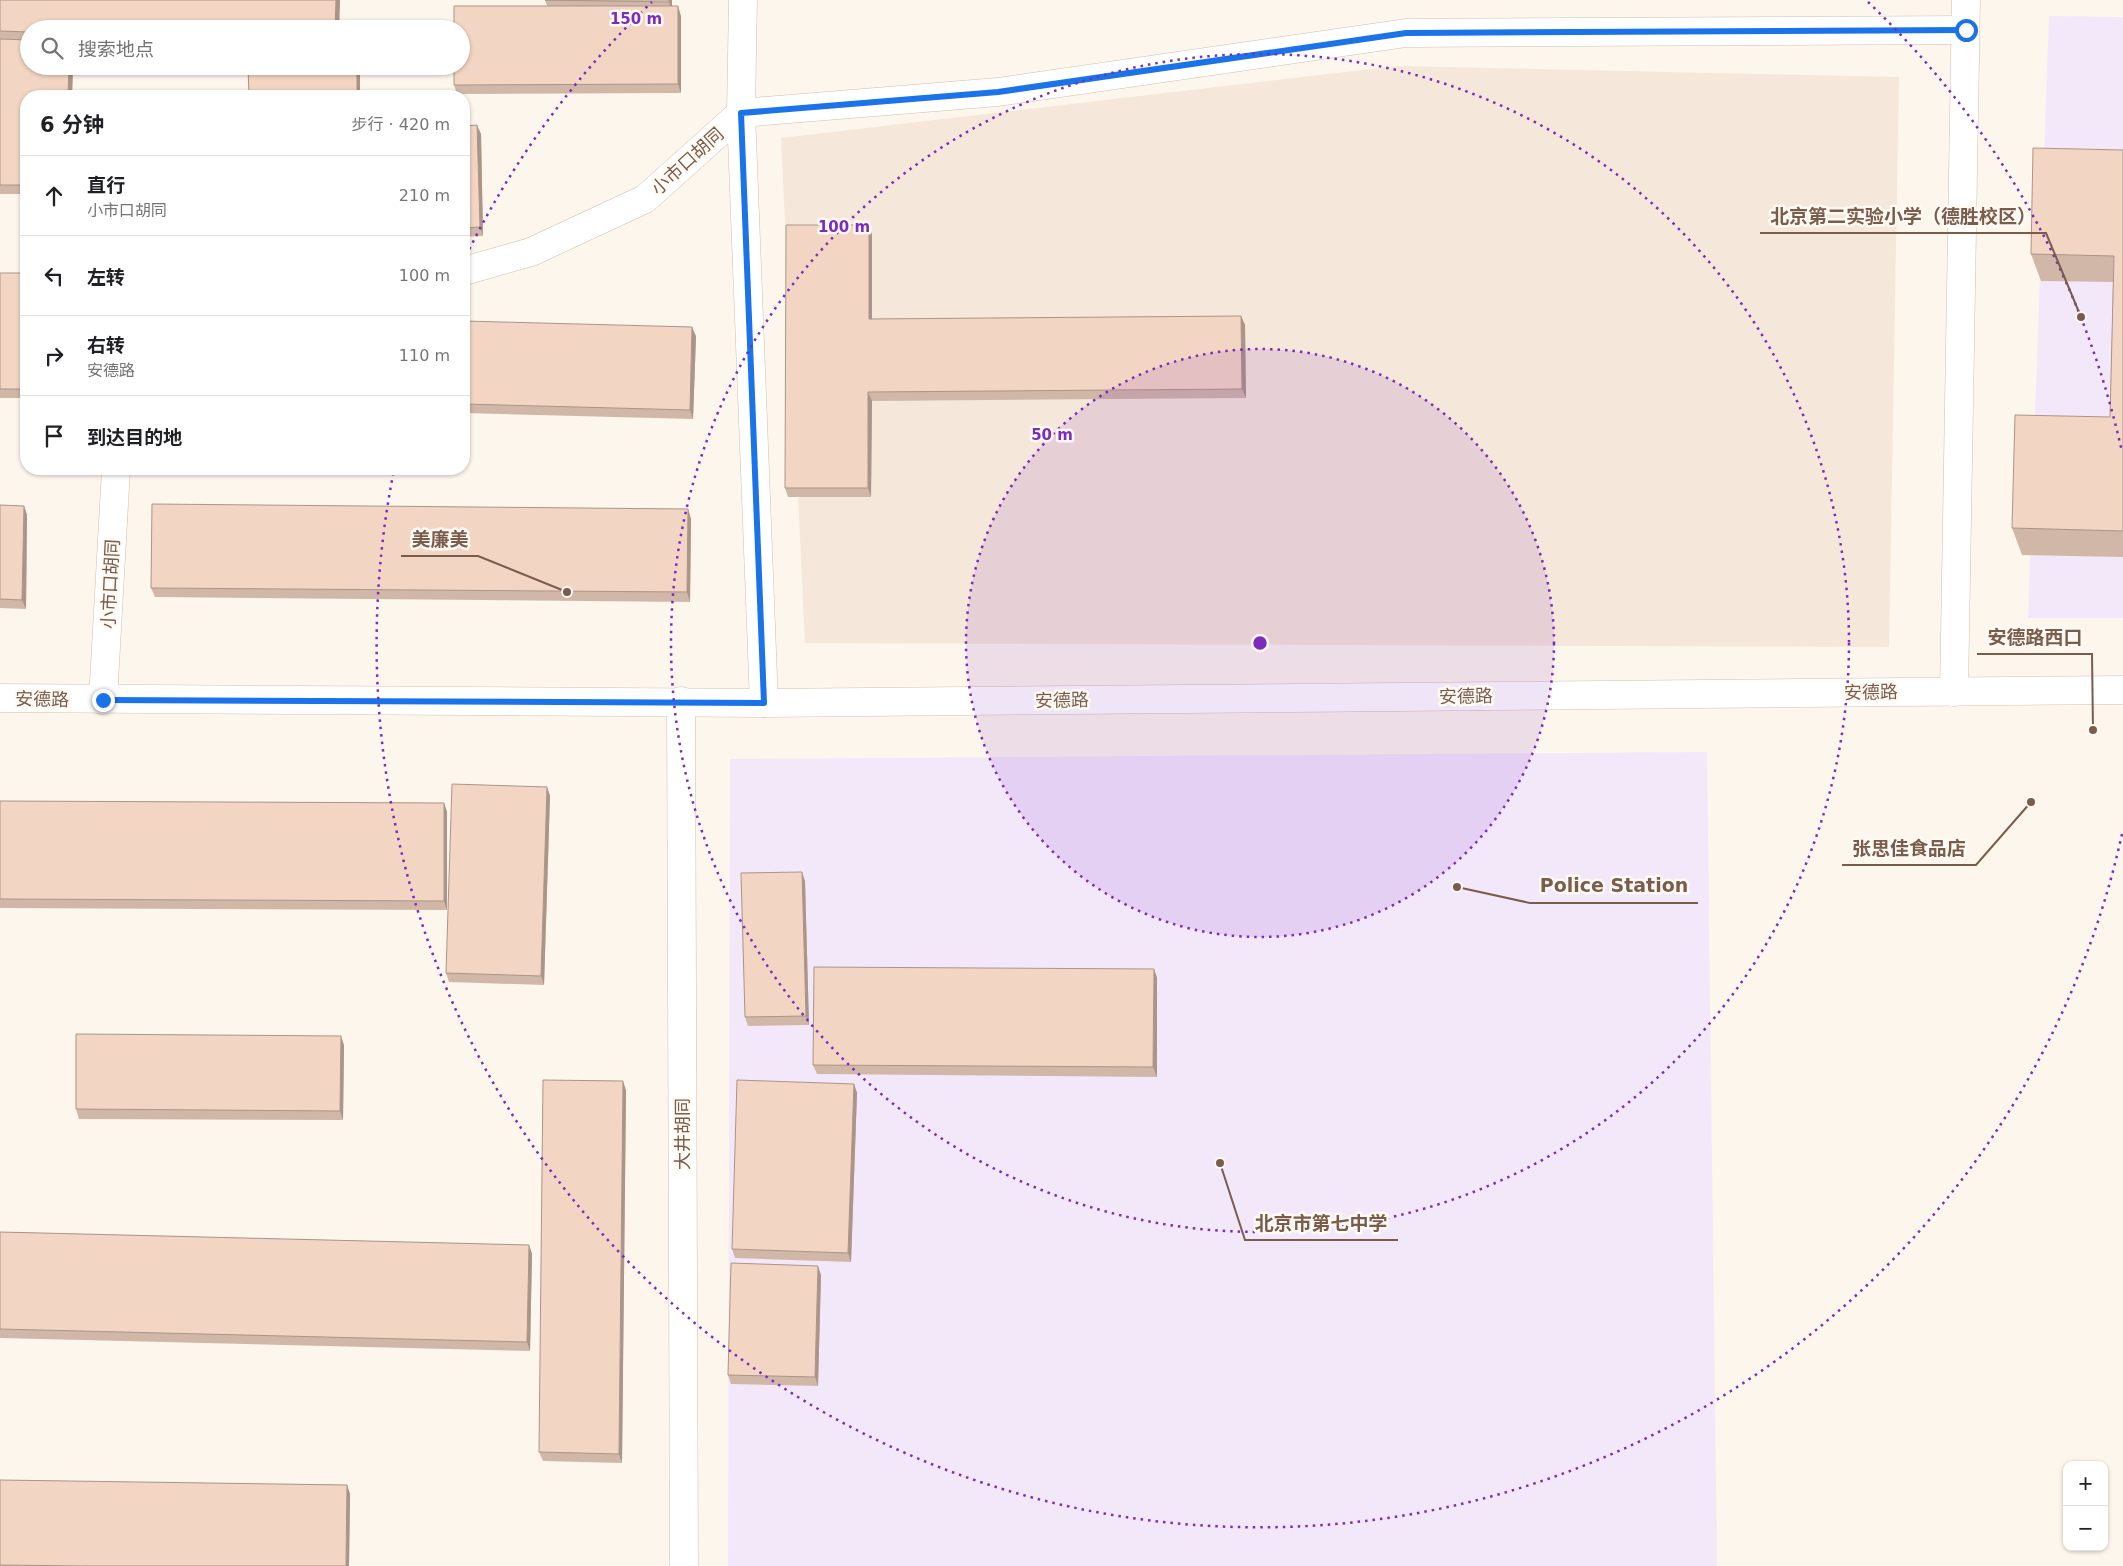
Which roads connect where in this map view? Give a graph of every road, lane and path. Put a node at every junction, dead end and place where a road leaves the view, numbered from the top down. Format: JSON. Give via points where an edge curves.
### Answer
{"nodes":[{"id":1,"x":743,"y":0,"type":"edge"},
{"id":2,"x":1966,"y":0,"type":"edge"},
{"id":3,"x":1966,"y":30,"type":"junction"},
{"id":4,"x":741,"y":113,"type":"junction"},
{"id":5,"x":470,"y":269,"type":"edge"},
{"id":6,"x":116,"y":475,"type":"edge"},
{"id":7,"x":2123,"y":690,"type":"edge"},
{"id":8,"x":1954,"y":692,"type":"junction"},
{"id":9,"x":0,"y":698,"type":"edge"},
{"id":10,"x":103,"y":700,"type":"junction"},
{"id":11,"x":681,"y":701,"type":"junction"},
{"id":12,"x":764,"y":703,"type":"junction"},
{"id":13,"x":684,"y":1566,"type":"edge"}],
"edges":[{"from":1,"to":4,"type":"street"},
{"from":2,"to":3,"type":"street"},
{"from":3,"to":4,"type":"street","via":[[1406,33],[998,92]]},
{"from":3,"to":8,"type":"street"},
{"from":4,"to":5,"type":"street","name":"小市口胡同","via":[[645,199],[531,252]]},
{"from":4,"to":12,"type":"street"},
{"from":6,"to":10,"type":"street","name":"小市口胡同"},
{"from":7,"to":8,"type":"street","name":"安德路"},
{"from":8,"to":12,"type":"street","name":"安德路"},
{"from":9,"to":10,"type":"street","name":"安德路"},
{"from":10,"to":11,"type":"street","name":"安德路"},
{"from":11,"to":12,"type":"street","name":"安德路"},
{"from":11,"to":13,"type":"street","name":"大井胡同"}]}
